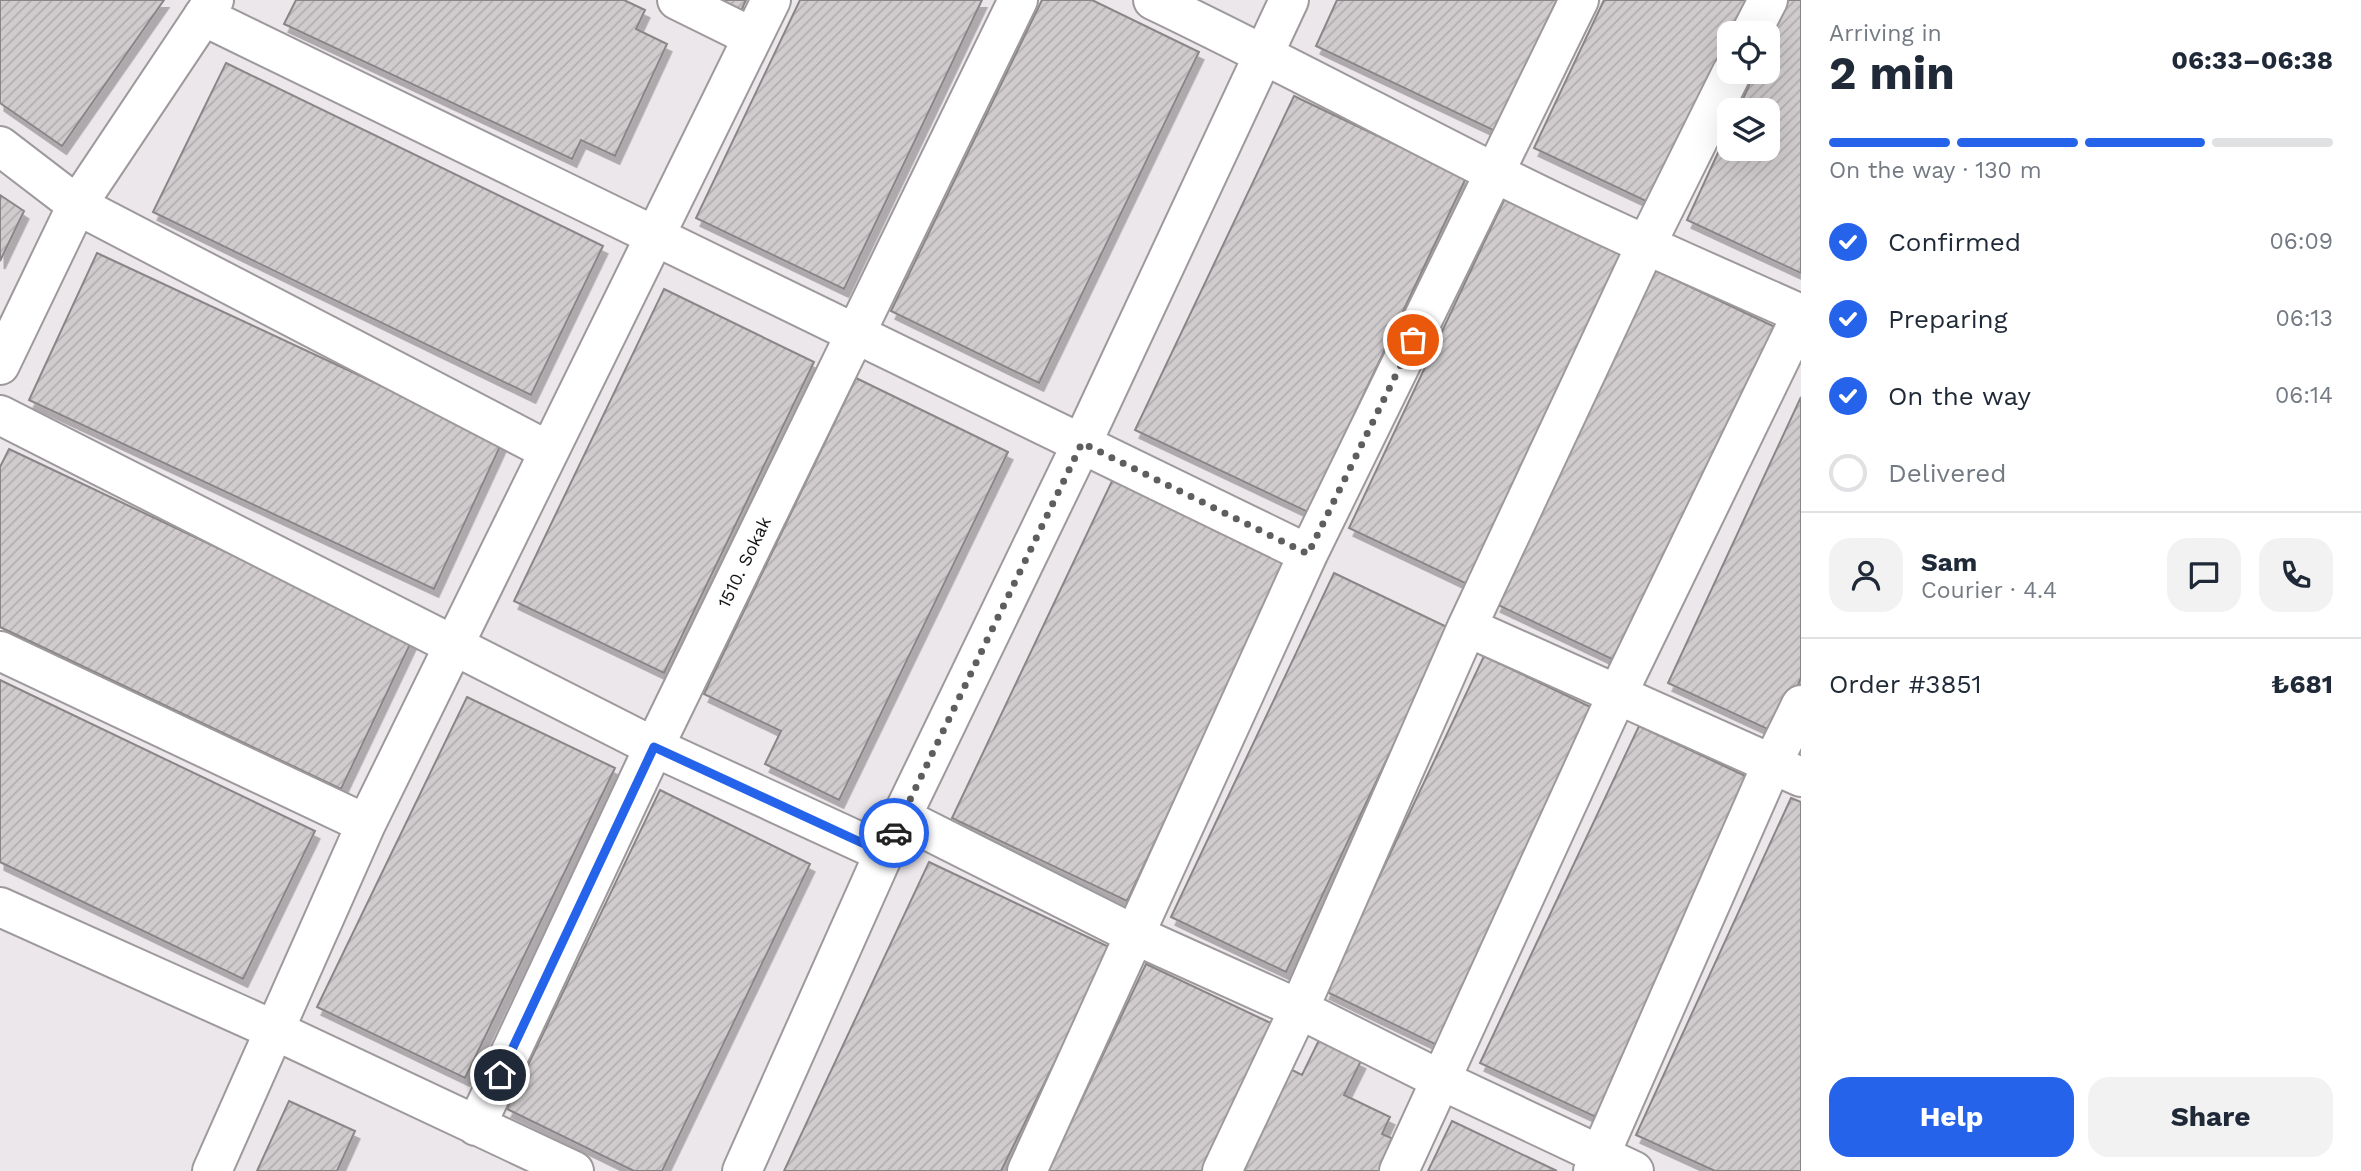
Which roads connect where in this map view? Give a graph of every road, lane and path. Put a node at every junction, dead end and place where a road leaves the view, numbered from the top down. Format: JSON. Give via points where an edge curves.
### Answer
{"nodes":[{"id":1,"x":677,"y":0,"type":"edge"},
{"id":2,"x":771,"y":0,"type":"edge"},
{"id":3,"x":1018,"y":0,"type":"edge"},
{"id":4,"x":1153,"y":0,"type":"edge"},
{"id":5,"x":1289,"y":0,"type":"edge"},
{"id":6,"x":1579,"y":0,"type":"edge"},
{"id":7,"x":1768,"y":0,"type":"edge"},
{"id":8,"x":209,"y":8,"type":"edge"},
{"id":9,"x":1757,"y":21,"type":"edge"},
{"id":10,"x":751,"y":37,"type":"junction"},
{"id":11,"x":1265,"y":54,"type":"junction"},
{"id":12,"x":1726,"y":84,"type":"edge"},
{"id":13,"x":0,"y":146,"type":"edge"},
{"id":14,"x":1494,"y":173,"type":"junction"},
{"id":15,"x":77,"y":205,"type":"junction"},
{"id":16,"x":653,"y":237,"type":"junction"},
{"id":17,"x":1646,"y":245,"type":"junction"},
{"id":18,"x":1801,"y":315,"type":"edge"},
{"id":19,"x":856,"y":333,"type":"junction"},
{"id":20,"x":0,"y":365,"type":"edge"},
{"id":21,"x":0,"y":415,"type":"edge"},
{"id":22,"x":1082,"y":443,"type":"junction"},
{"id":23,"x":549,"y":451,"type":"junction"},
{"id":24,"x":1308,"y":554,"type":"junction"},
{"id":25,"x":1467,"y":627,"type":"junction"},
{"id":26,"x":453,"y":647,"type":"junction"},
{"id":27,"x":0,"y":651,"type":"edge"},
{"id":28,"x":1617,"y":695,"type":"junction"},
{"id":29,"x":1801,"y":705,"type":"edge"},
{"id":30,"x":654,"y":747,"type":"junction"},
{"id":31,"x":1786,"y":771,"type":"edge"},
{"id":32,"x":901,"y":817,"type":"junction"},
{"id":33,"x":366,"y":824,"type":"junction"},
{"id":34,"x":884,"y":853,"type":"junction"},
{"id":35,"x":0,"y":907,"type":"edge"},
{"id":36,"x":1135,"y":934,"type":"junction"},
{"id":37,"x":1299,"y":1009,"type":"junction"},
{"id":38,"x":274,"y":1030,"type":"junction"},
{"id":39,"x":1441,"y":1080,"type":"junction"},
{"id":40,"x":476,"y":1126,"type":"junction"},
{"id":41,"x":1609,"y":1166,"type":"edge"},
{"id":42,"x":212,"y":1171,"type":"edge"},
{"id":43,"x":574,"y":1171,"type":"edge"},
{"id":44,"x":742,"y":1171,"type":"edge"},
{"id":45,"x":1027,"y":1171,"type":"edge"},
{"id":46,"x":1222,"y":1171,"type":"edge"},
{"id":47,"x":1399,"y":1171,"type":"edge"}],
"edges":[{"from":1,"to":10,"type":"street"},
{"from":2,"to":10,"type":"street"},
{"from":3,"to":19,"type":"street","name":"1510. Sokak"},
{"from":4,"to":11,"type":"street"},
{"from":5,"to":11,"type":"street"},
{"from":6,"to":14,"type":"street"},
{"from":7,"to":9,"type":"street"},
{"from":8,"to":15,"type":"street"},
{"from":8,"to":16,"type":"street"},
{"from":10,"to":16,"type":"street"},
{"from":11,"to":14,"type":"street"},
{"from":11,"to":22,"type":"street"},
{"from":12,"to":17,"type":"street"},
{"from":13,"to":15,"type":"street"},
{"from":14,"to":17,"type":"street"},
{"from":14,"to":24,"type":"street"},
{"from":15,"to":20,"type":"street"},
{"from":15,"to":23,"type":"street"},
{"from":16,"to":19,"type":"street"},
{"from":16,"to":23,"type":"street"},
{"from":17,"to":18,"type":"street"},
{"from":17,"to":25,"type":"street"},
{"from":18,"to":28,"type":"street"},
{"from":19,"to":22,"type":"street"},
{"from":19,"to":30,"type":"street","name":"1510. Sokak"},
{"from":21,"to":26,"type":"street"},
{"from":22,"to":24,"type":"street"},
{"from":22,"to":32,"type":"street"},
{"from":23,"to":26,"type":"street"},
{"from":24,"to":36,"type":"street"},
{"from":25,"to":28,"type":"street"},
{"from":25,"to":37,"type":"street"},
{"from":26,"to":30,"type":"street"},
{"from":26,"to":33,"type":"street"},
{"from":27,"to":33,"type":"street"},
{"from":28,"to":31,"type":"street"},
{"from":28,"to":39,"type":"street"},
{"from":29,"to":31,"type":"street"},
{"from":30,"to":34,"type":"street"},
{"from":30,"to":40,"type":"street","name":"1510. Sokak"},
{"from":31,"to":41,"type":"street"},
{"from":32,"to":34,"type":"street"},
{"from":32,"to":36,"type":"street"},
{"from":33,"to":38,"type":"street"},
{"from":34,"to":44,"type":"street"},
{"from":35,"to":38,"type":"street"},
{"from":36,"to":37,"type":"street"},
{"from":36,"to":45,"type":"street"},
{"from":37,"to":39,"type":"street"},
{"from":37,"to":46,"type":"street"},
{"from":38,"to":40,"type":"street"},
{"from":38,"to":42,"type":"street"},
{"from":39,"to":41,"type":"street"},
{"from":39,"to":47,"type":"street"},
{"from":40,"to":43,"type":"street"}]}
